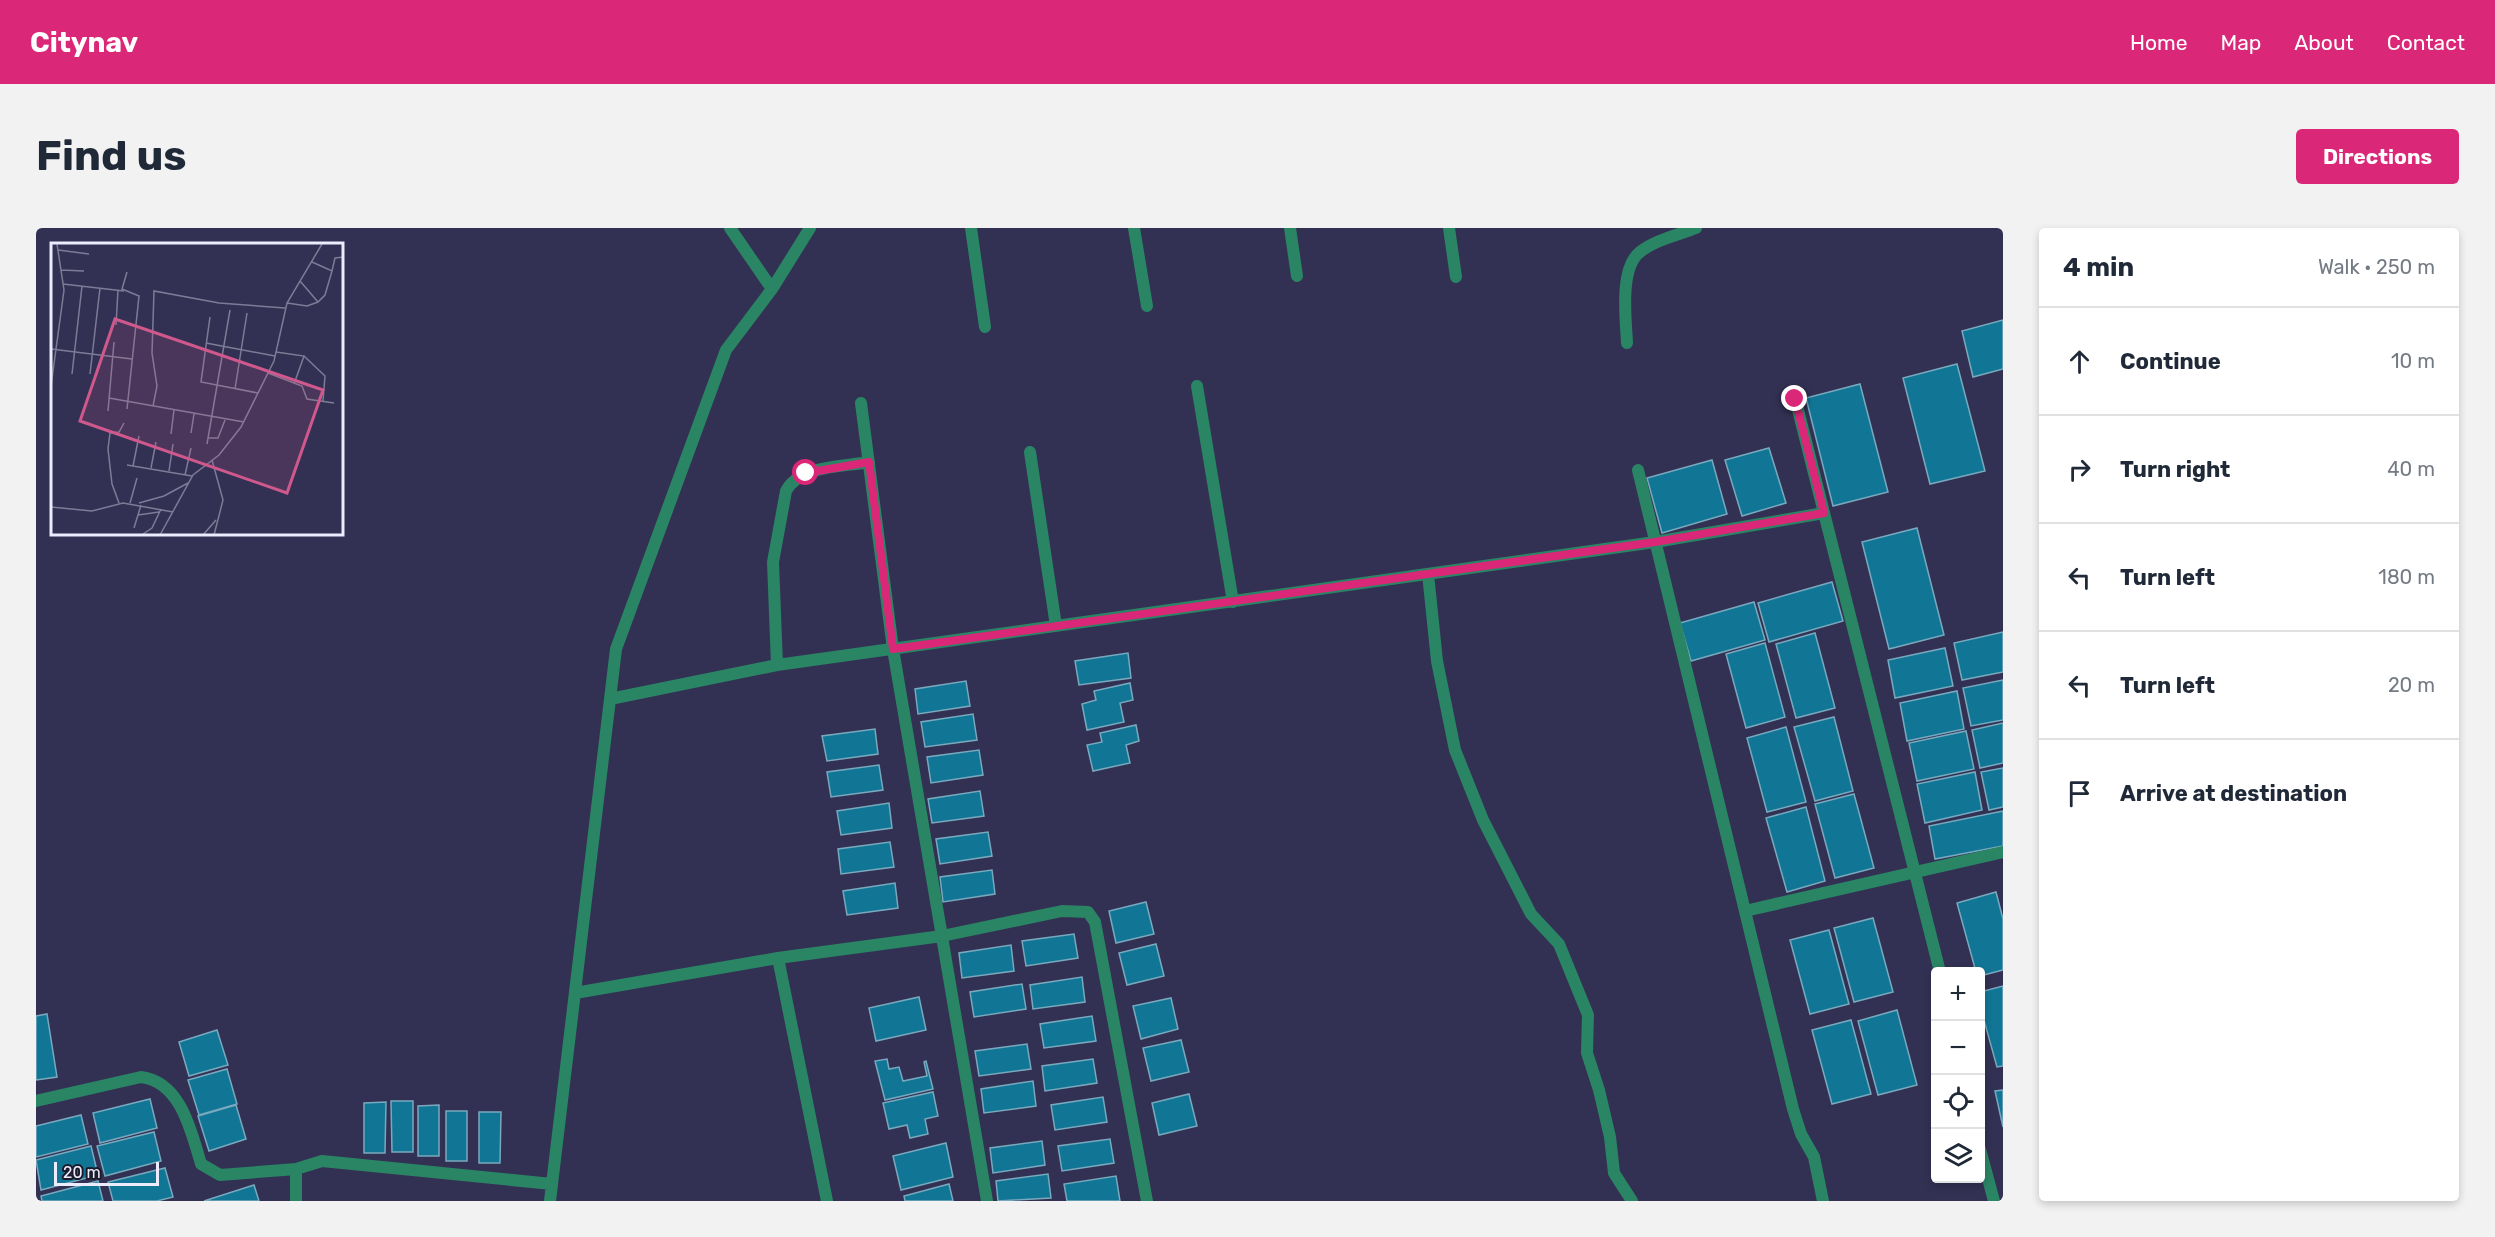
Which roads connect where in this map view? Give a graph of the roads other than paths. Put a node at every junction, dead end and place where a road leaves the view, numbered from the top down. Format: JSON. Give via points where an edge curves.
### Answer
{"nodes":[{"id":1,"x":730,"y":228,"type":"edge"},
{"id":2,"x":810,"y":228,"type":"edge"},
{"id":3,"x":971,"y":228,"type":"edge"},
{"id":4,"x":1134,"y":228,"type":"edge"},
{"id":5,"x":1290,"y":228,"type":"edge"},
{"id":6,"x":1449,"y":228,"type":"edge"},
{"id":7,"x":1696,"y":228,"type":"edge"},
{"id":8,"x":1298,"y":276,"type":"dead end"},
{"id":9,"x":1456,"y":277,"type":"dead end"},
{"id":10,"x":772,"y":289,"type":"junction"},
{"id":11,"x":1147,"y":306,"type":"dead end"},
{"id":12,"x":985,"y":327,"type":"dead end"},
{"id":13,"x":1627,"y":343,"type":"dead end"},
{"id":14,"x":1197,"y":386,"type":"dead end"},
{"id":15,"x":1795,"y":399,"type":"dead end"},
{"id":16,"x":861,"y":403,"type":"dead end"},
{"id":17,"x":1030,"y":452,"type":"dead end"},
{"id":18,"x":869,"y":462,"type":"junction"},
{"id":19,"x":1638,"y":470,"type":"dead end"},
{"id":20,"x":1824,"y":513,"type":"junction"},
{"id":21,"x":1655,"y":542,"type":"junction"},
{"id":22,"x":1428,"y":574,"type":"junction"},
{"id":23,"x":1233,"y":602,"type":"junction"},
{"id":24,"x":1056,"y":626,"type":"junction"},
{"id":25,"x":893,"y":649,"type":"junction"},
{"id":26,"x":777,"y":665,"type":"junction"},
{"id":27,"x":610,"y":699,"type":"junction"},
{"id":28,"x":2003,"y":852,"type":"edge"},
{"id":29,"x":1917,"y":873,"type":"junction"},
{"id":30,"x":1745,"y":911,"type":"junction"},
{"id":31,"x":942,"y":936,"type":"junction"},
{"id":32,"x":778,"y":958,"type":"junction"},
{"id":33,"x":1940,"y":967,"type":"edge"},
{"id":34,"x":575,"y":993,"type":"junction"},
{"id":35,"x":36,"y":1101,"type":"edge"},
{"id":36,"x":1985,"y":1168,"type":"edge"},
{"id":37,"x":296,"y":1169,"type":"junction"},
{"id":38,"x":552,"y":1184,"type":"junction"},
{"id":39,"x":297,"y":1201,"type":"edge"},
{"id":40,"x":550,"y":1201,"type":"edge"},
{"id":41,"x":827,"y":1201,"type":"edge"},
{"id":42,"x":987,"y":1201,"type":"edge"},
{"id":43,"x":1148,"y":1201,"type":"edge"},
{"id":44,"x":1632,"y":1201,"type":"edge"},
{"id":45,"x":1823,"y":1201,"type":"edge"},
{"id":46,"x":1994,"y":1201,"type":"edge"}],
"edges":[{"from":1,"to":10,"type":"street"},
{"from":2,"to":10,"type":"street"},
{"from":3,"to":12,"type":"street"},
{"from":4,"to":11,"type":"street"},
{"from":5,"to":8,"type":"street"},
{"from":6,"to":9,"type":"street"},
{"from":7,"to":13,"type":"street","via":[[1637,254],[1625,290]]},
{"from":10,"to":27,"type":"street","via":[[726,350],[616,649]]},
{"from":14,"to":23,"type":"street"},
{"from":15,"to":20,"type":"street"},
{"from":16,"to":18,"type":"street"},
{"from":17,"to":24,"type":"street"},
{"from":18,"to":25,"type":"street"},
{"from":18,"to":26,"type":"street","via":[[806,473],[790,483],[786,491],[773,562]]},
{"from":19,"to":21,"type":"street"},
{"from":20,"to":21,"type":"street"},
{"from":20,"to":29,"type":"street"},
{"from":21,"to":22,"type":"street"},
{"from":21,"to":30,"type":"street"},
{"from":22,"to":23,"type":"street"},
{"from":22,"to":44,"type":"street","via":[[1437,661],[1455,750],[1483,820],[1532,914],[1559,944],[1588,1015],[1587,1053],[1610,1137],[1614,1173]]},
{"from":23,"to":24,"type":"street"},
{"from":24,"to":25,"type":"street"},
{"from":25,"to":26,"type":"street"},
{"from":25,"to":31,"type":"street"},
{"from":26,"to":27,"type":"street"},
{"from":27,"to":34,"type":"street"},
{"from":28,"to":29,"type":"street"},
{"from":29,"to":30,"type":"street"},
{"from":29,"to":33,"type":"street"},
{"from":30,"to":45,"type":"street","via":[[1793,1109],[1814,1157]]},
{"from":31,"to":32,"type":"street"},
{"from":31,"to":42,"type":"street"},
{"from":31,"to":43,"type":"street","via":[[1062,911],[1088,912],[1095,922]]},
{"from":32,"to":34,"type":"street"},
{"from":32,"to":41,"type":"street"},
{"from":34,"to":38,"type":"street"},
{"from":35,"to":37,"type":"street","via":[[141,1077],[153,1079],[174,1094],[201,1164],[220,1175]]},
{"from":36,"to":46,"type":"street"},
{"from":37,"to":38,"type":"street","via":[[322,1161]]},
{"from":37,"to":39,"type":"street"},
{"from":38,"to":40,"type":"street"}]}
